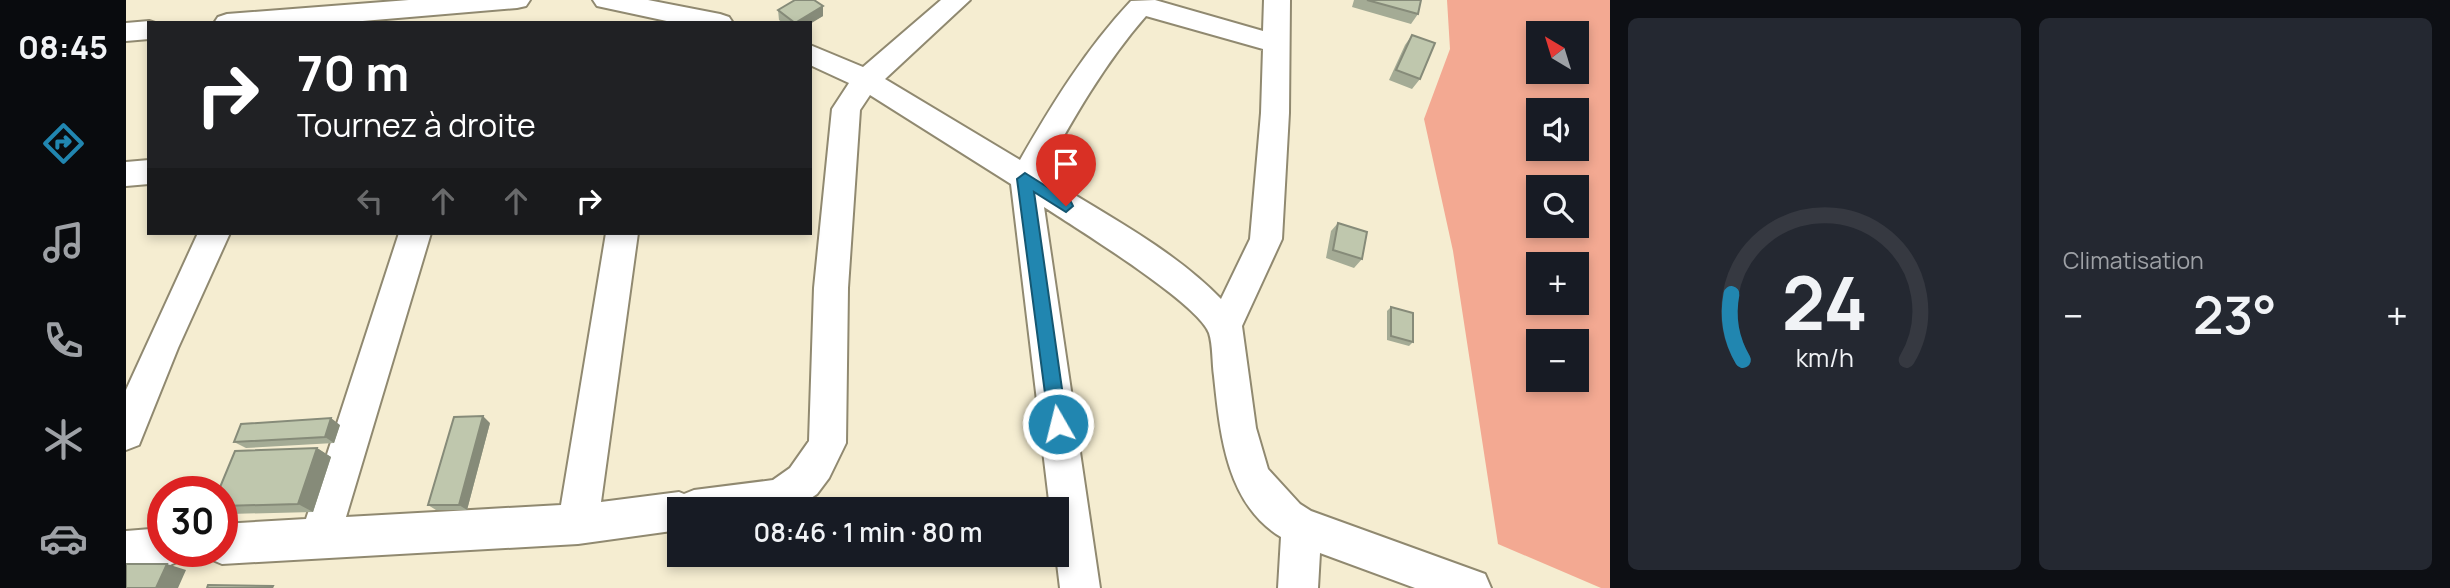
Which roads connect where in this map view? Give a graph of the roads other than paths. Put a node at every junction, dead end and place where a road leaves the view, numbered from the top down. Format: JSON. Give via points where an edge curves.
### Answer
{"nodes":[{"id":1,"x":517,"y":0,"type":"edge"},
{"id":2,"x":606,"y":0,"type":"edge"},
{"id":3,"x":957,"y":0,"type":"edge"},
{"id":4,"x":1277,"y":0,"type":"edge"},
{"id":5,"x":657,"y":10,"type":"edge"},
{"id":6,"x":292,"y":13,"type":"edge"},
{"id":7,"x":239,"y":21,"type":"edge"},
{"id":8,"x":710,"y":21,"type":"edge"},
{"id":9,"x":147,"y":30,"type":"edge"},
{"id":10,"x":126,"y":32,"type":"edge"},
{"id":11,"x":1275,"y":43,"type":"junction"},
{"id":12,"x":812,"y":55,"type":"edge"},
{"id":13,"x":866,"y":80,"type":"junction"},
{"id":14,"x":147,"y":172,"type":"edge"},
{"id":15,"x":126,"y":174,"type":"edge"},
{"id":16,"x":1025,"y":179,"type":"junction"},
{"id":17,"x":213,"y":235,"type":"edge"},
{"id":18,"x":414,"y":235,"type":"edge"},
{"id":19,"x":622,"y":235,"type":"edge"},
{"id":20,"x":1225,"y":326,"type":"junction"},
{"id":21,"x":126,"y":433,"type":"edge"},
{"id":22,"x":783,"y":497,"type":"edge"},
{"id":23,"x":667,"y":513,"type":"edge"},
{"id":24,"x":578,"y":524,"type":"junction"},
{"id":25,"x":1301,"y":527,"type":"junction"},
{"id":26,"x":320,"y":538,"type":"junction"},
{"id":27,"x":238,"y":543,"type":"edge"},
{"id":28,"x":147,"y":549,"type":"edge"},
{"id":29,"x":126,"y":551,"type":"edge"},
{"id":30,"x":1080,"y":588,"type":"edge"},
{"id":31,"x":1298,"y":588,"type":"edge"},
{"id":32,"x":1471,"y":588,"type":"edge"}],
"edges":[{"from":1,"to":6,"type":"street"},
{"from":2,"to":5,"type":"street"},
{"from":3,"to":13,"type":"street"},
{"from":4,"to":11,"type":"street"},
{"from":5,"to":8,"type":"street"},
{"from":6,"to":7,"type":"street"},
{"from":9,"to":10,"type":"street"},
{"from":11,"to":16,"type":"street","via":[[1140,7],[1068,102]]},
{"from":11,"to":20,"type":"street","via":[[1266,239]]},
{"from":12,"to":13,"type":"street"},
{"from":13,"to":16,"type":"street"},
{"from":13,"to":22,"type":"street","via":[[846,110],[831,288],[827,443],[808,479]]},
{"from":14,"to":15,"type":"street"},
{"from":16,"to":20,"type":"street","via":[[1148,259],[1196,295]]},
{"from":16,"to":30,"type":"street"},
{"from":17,"to":21,"type":"street"},
{"from":18,"to":26,"type":"street"},
{"from":19,"to":24,"type":"street"},
{"from":20,"to":25,"type":"street","via":[[1238,428],[1252,479],[1286,518]]},
{"from":23,"to":24,"type":"street"},
{"from":24,"to":26,"type":"street"},
{"from":25,"to":31,"type":"street"},
{"from":25,"to":32,"type":"street"},
{"from":26,"to":27,"type":"street"},
{"from":28,"to":29,"type":"street"}]}
